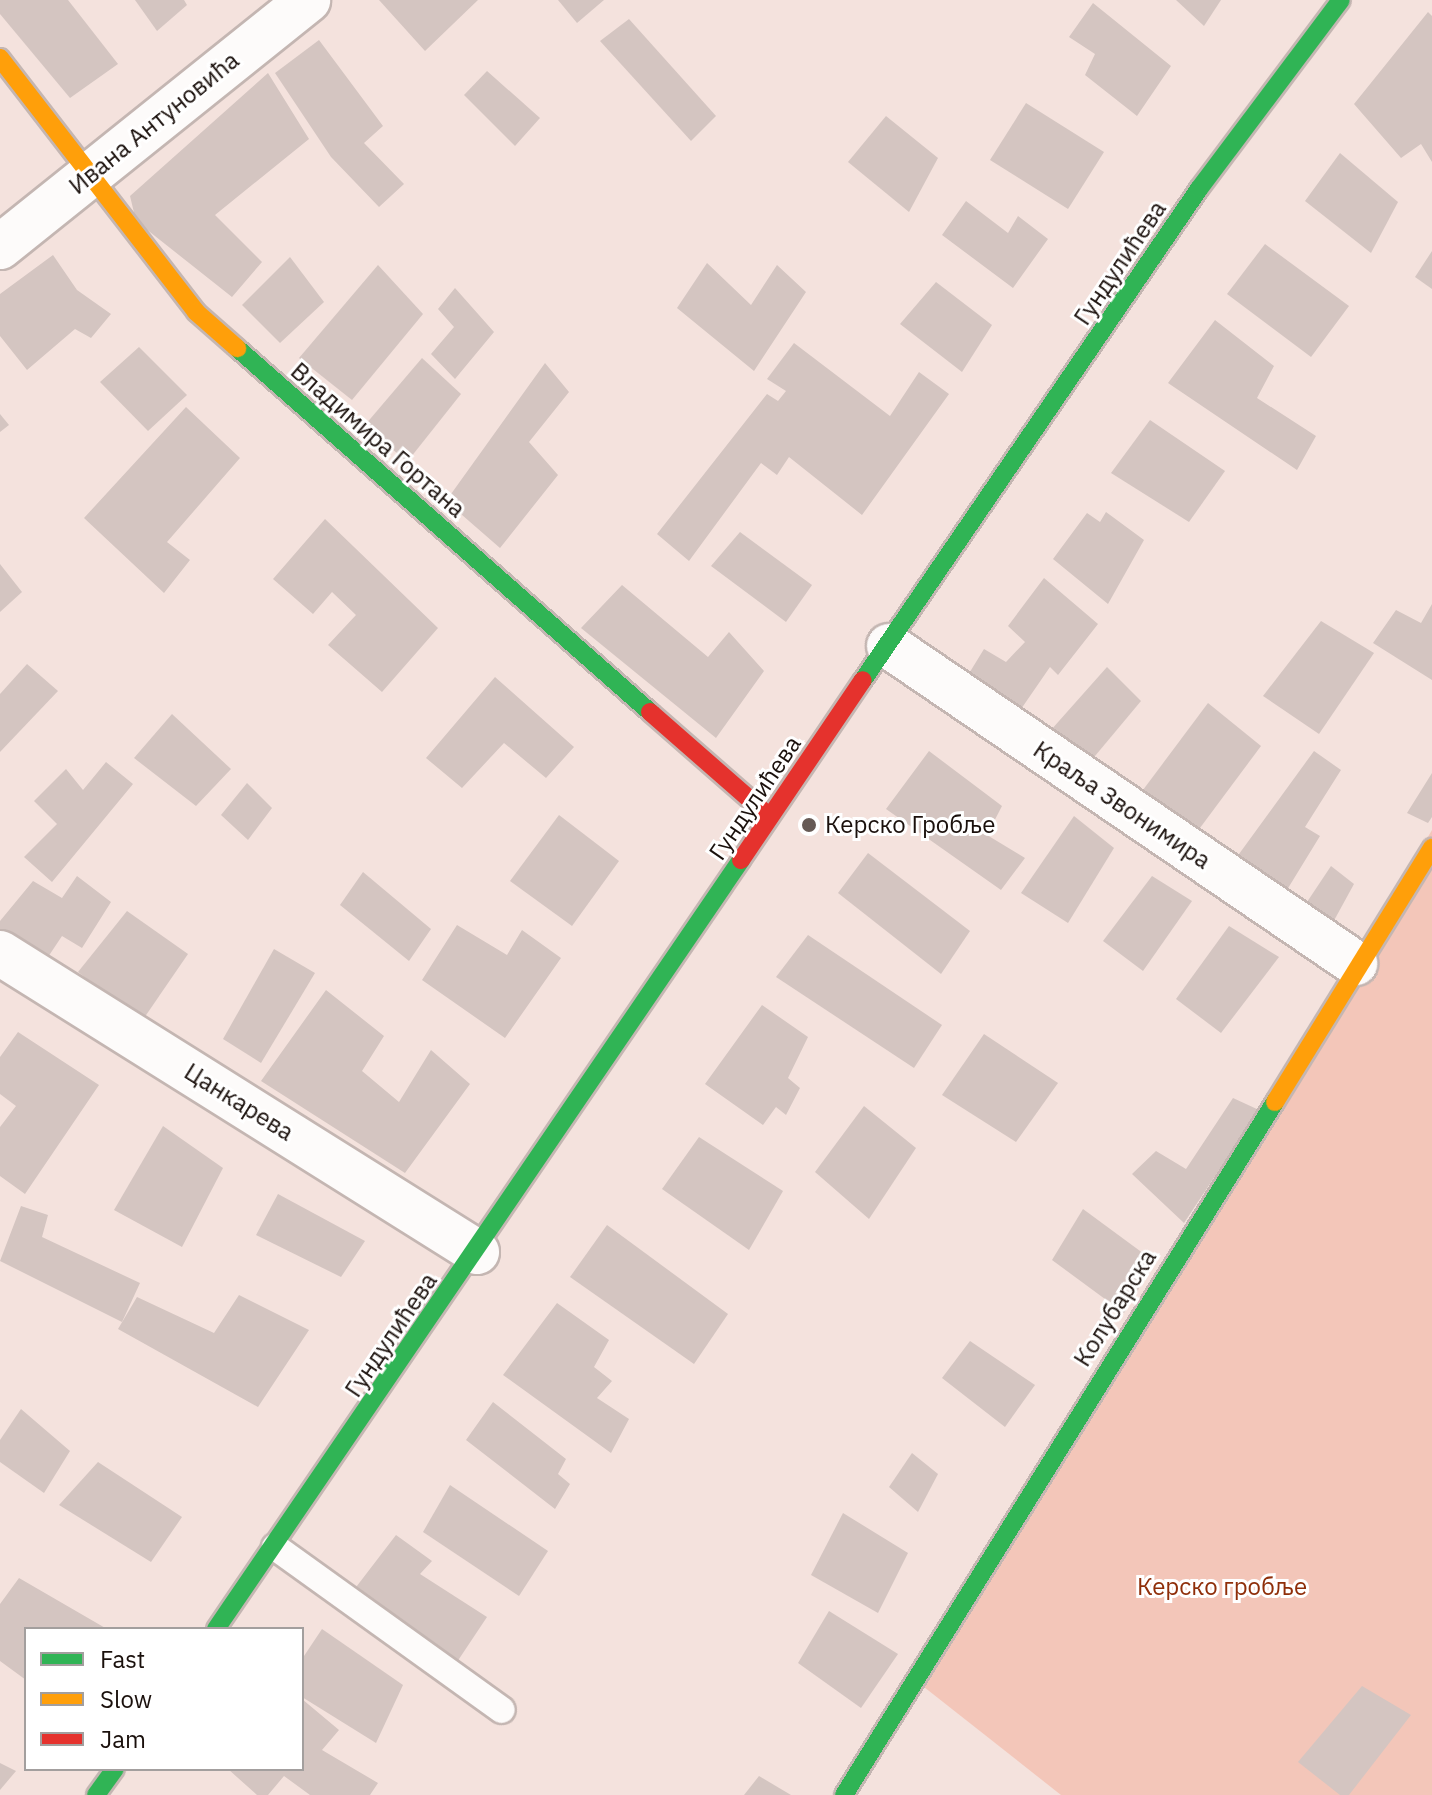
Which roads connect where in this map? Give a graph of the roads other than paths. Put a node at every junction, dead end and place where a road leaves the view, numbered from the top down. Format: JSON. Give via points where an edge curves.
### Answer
{"nodes":[{"id":1,"x":308,"y":0,"type":"edge"},
{"id":2,"x":1341,"y":0,"type":"edge"},
{"id":3,"x":0,"y":58,"type":"edge"},
{"id":4,"x":89,"y":174,"type":"junction"},
{"id":5,"x":0,"y":247,"type":"edge"},
{"id":6,"x":889,"y":646,"type":"junction"},
{"id":7,"x":770,"y":817,"type":"junction"},
{"id":8,"x":1432,"y":848,"type":"edge"},
{"id":9,"x":0,"y":953,"type":"edge"},
{"id":10,"x":1355,"y":963,"type":"junction"},
{"id":11,"x":477,"y":1252,"type":"junction"},
{"id":12,"x":275,"y":1547,"type":"junction"},
{"id":13,"x":217,"y":1627,"type":"edge"},
{"id":14,"x":502,"y":1710,"type":"dead end"},
{"id":15,"x":114,"y":1771,"type":"edge"},
{"id":16,"x":96,"y":1795,"type":"edge"},
{"id":17,"x":844,"y":1795,"type":"edge"}],
"edges":[{"from":1,"to":4,"type":"street","name":"Ивана Антуновића"},
{"from":2,"to":6,"type":"street","name":"Гундулићева","via":[[1199,189]]},
{"from":3,"to":4,"type":"street","name":"Владимира Гортана"},
{"from":4,"to":5,"type":"street","name":"Ивана Антуновића"},
{"from":4,"to":7,"type":"street","name":"Владимира Гортана","via":[[196,312]]},
{"from":6,"to":7,"type":"street","name":"Гундулићева"},
{"from":6,"to":10,"type":"street","name":"Краља Звонимира"},
{"from":7,"to":11,"type":"street","name":"Гундулићева"},
{"from":8,"to":10,"type":"street","name":"Колубарска"},
{"from":9,"to":11,"type":"street","name":"Цанкарева"},
{"from":10,"to":17,"type":"street","name":"Колубарска"},
{"from":11,"to":12,"type":"street","name":"Гундулићева"},
{"from":12,"to":13,"type":"street","name":"Гундулићева"},
{"from":12,"to":14,"type":"lane"},
{"from":15,"to":16,"type":"street"}]}
